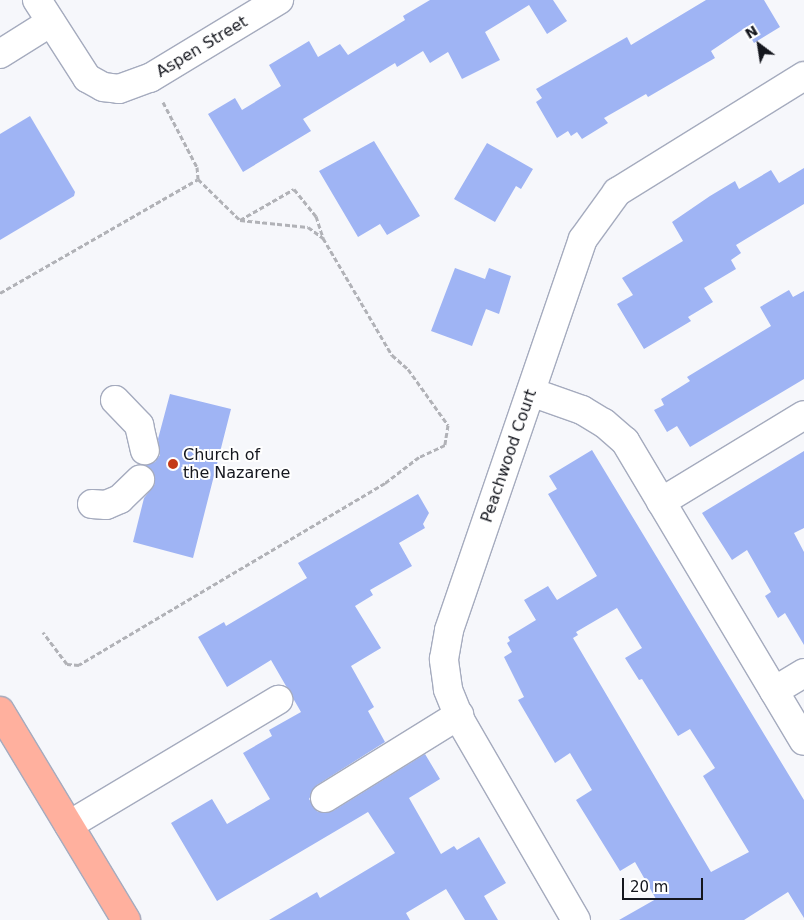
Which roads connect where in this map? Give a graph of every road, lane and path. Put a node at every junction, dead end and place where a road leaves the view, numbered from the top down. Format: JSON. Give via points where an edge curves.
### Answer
{"nodes":[{"id":1,"x":279,"y":0,"type":"edge"},
{"id":2,"x":44,"y":11,"type":"edge"},
{"id":3,"x":0,"y":54,"type":"edge"},
{"id":4,"x":804,"y":76,"type":"edge"},
{"id":5,"x":150,"y":78,"type":"junction"},
{"id":6,"x":198,"y":179,"type":"junction"},
{"id":7,"x":240,"y":220,"type":"junction"},
{"id":8,"x":323,"y":238,"type":"junction"},
{"id":9,"x":0,"y":293,"type":"edge"},
{"id":10,"x":530,"y":392,"type":"junction"},
{"id":11,"x":115,"y":400,"type":"dead end"},
{"id":12,"x":804,"y":415,"type":"edge"},
{"id":13,"x":145,"y":450,"type":"dead end"},
{"id":14,"x":140,"y":480,"type":"dead end"},
{"id":15,"x":661,"y":502,"type":"junction"},
{"id":16,"x":92,"y":504,"type":"dead end"},
{"id":17,"x":43,"y":632,"type":"dead end"},
{"id":18,"x":804,"y":674,"type":"edge"},
{"id":19,"x":774,"y":691,"type":"junction"},
{"id":20,"x":278,"y":700,"type":"dead end"},
{"id":21,"x":0,"y":711,"type":"edge"},
{"id":22,"x":459,"y":715,"type":"junction"},
{"id":23,"x":804,"y":741,"type":"edge"},
{"id":24,"x":325,"y":798,"type":"dead end"},
{"id":25,"x":69,"y":825,"type":"junction"},
{"id":26,"x":126,"y":920,"type":"edge"},
{"id":27,"x":576,"y":920,"type":"edge"}],
"edges":[{"from":1,"to":5,"type":"street","name":"Aspen Street"},
{"from":2,"to":3,"type":"street"},
{"from":2,"to":5,"type":"street","name":"Aspen Street","via":[[86,78],[104,87],[119,89]]},
{"from":4,"to":10,"type":"street","name":"Peachwood Court","via":[[617,192],[583,239]]},
{"from":5,"to":6,"type":"path","via":[[197,167]]},
{"from":6,"to":7,"type":"path"},
{"from":6,"to":9,"type":"path"},
{"from":7,"to":8,"type":"path","via":[[308,227]]},
{"from":7,"to":8,"type":"path","via":[[294,189],[316,216]]},
{"from":8,"to":17,"type":"path","via":[[392,355],[408,369],[448,425],[445,445],[419,457],[385,482],[79,665],[67,664]]},
{"from":10,"to":15,"type":"street","via":[[582,410],[604,422],[625,441]]},
{"from":10,"to":22,"type":"street","name":"Peachwood Court","via":[[449,630],[444,659],[448,689]]},
{"from":11,"to":13,"type":"street","via":[[139,426]]},
{"from":12,"to":15,"type":"street"},
{"from":14,"to":16,"type":"street","via":[[120,499],[106,505]]},
{"from":15,"to":19,"type":"street"},
{"from":18,"to":19,"type":"street"},
{"from":19,"to":23,"type":"street"},
{"from":20,"to":25,"type":"street"},
{"from":21,"to":25,"type":"main road"},
{"from":22,"to":24,"type":"street"},
{"from":22,"to":27,"type":"street","name":"Peachwood Court"},
{"from":25,"to":26,"type":"main road"}]}
